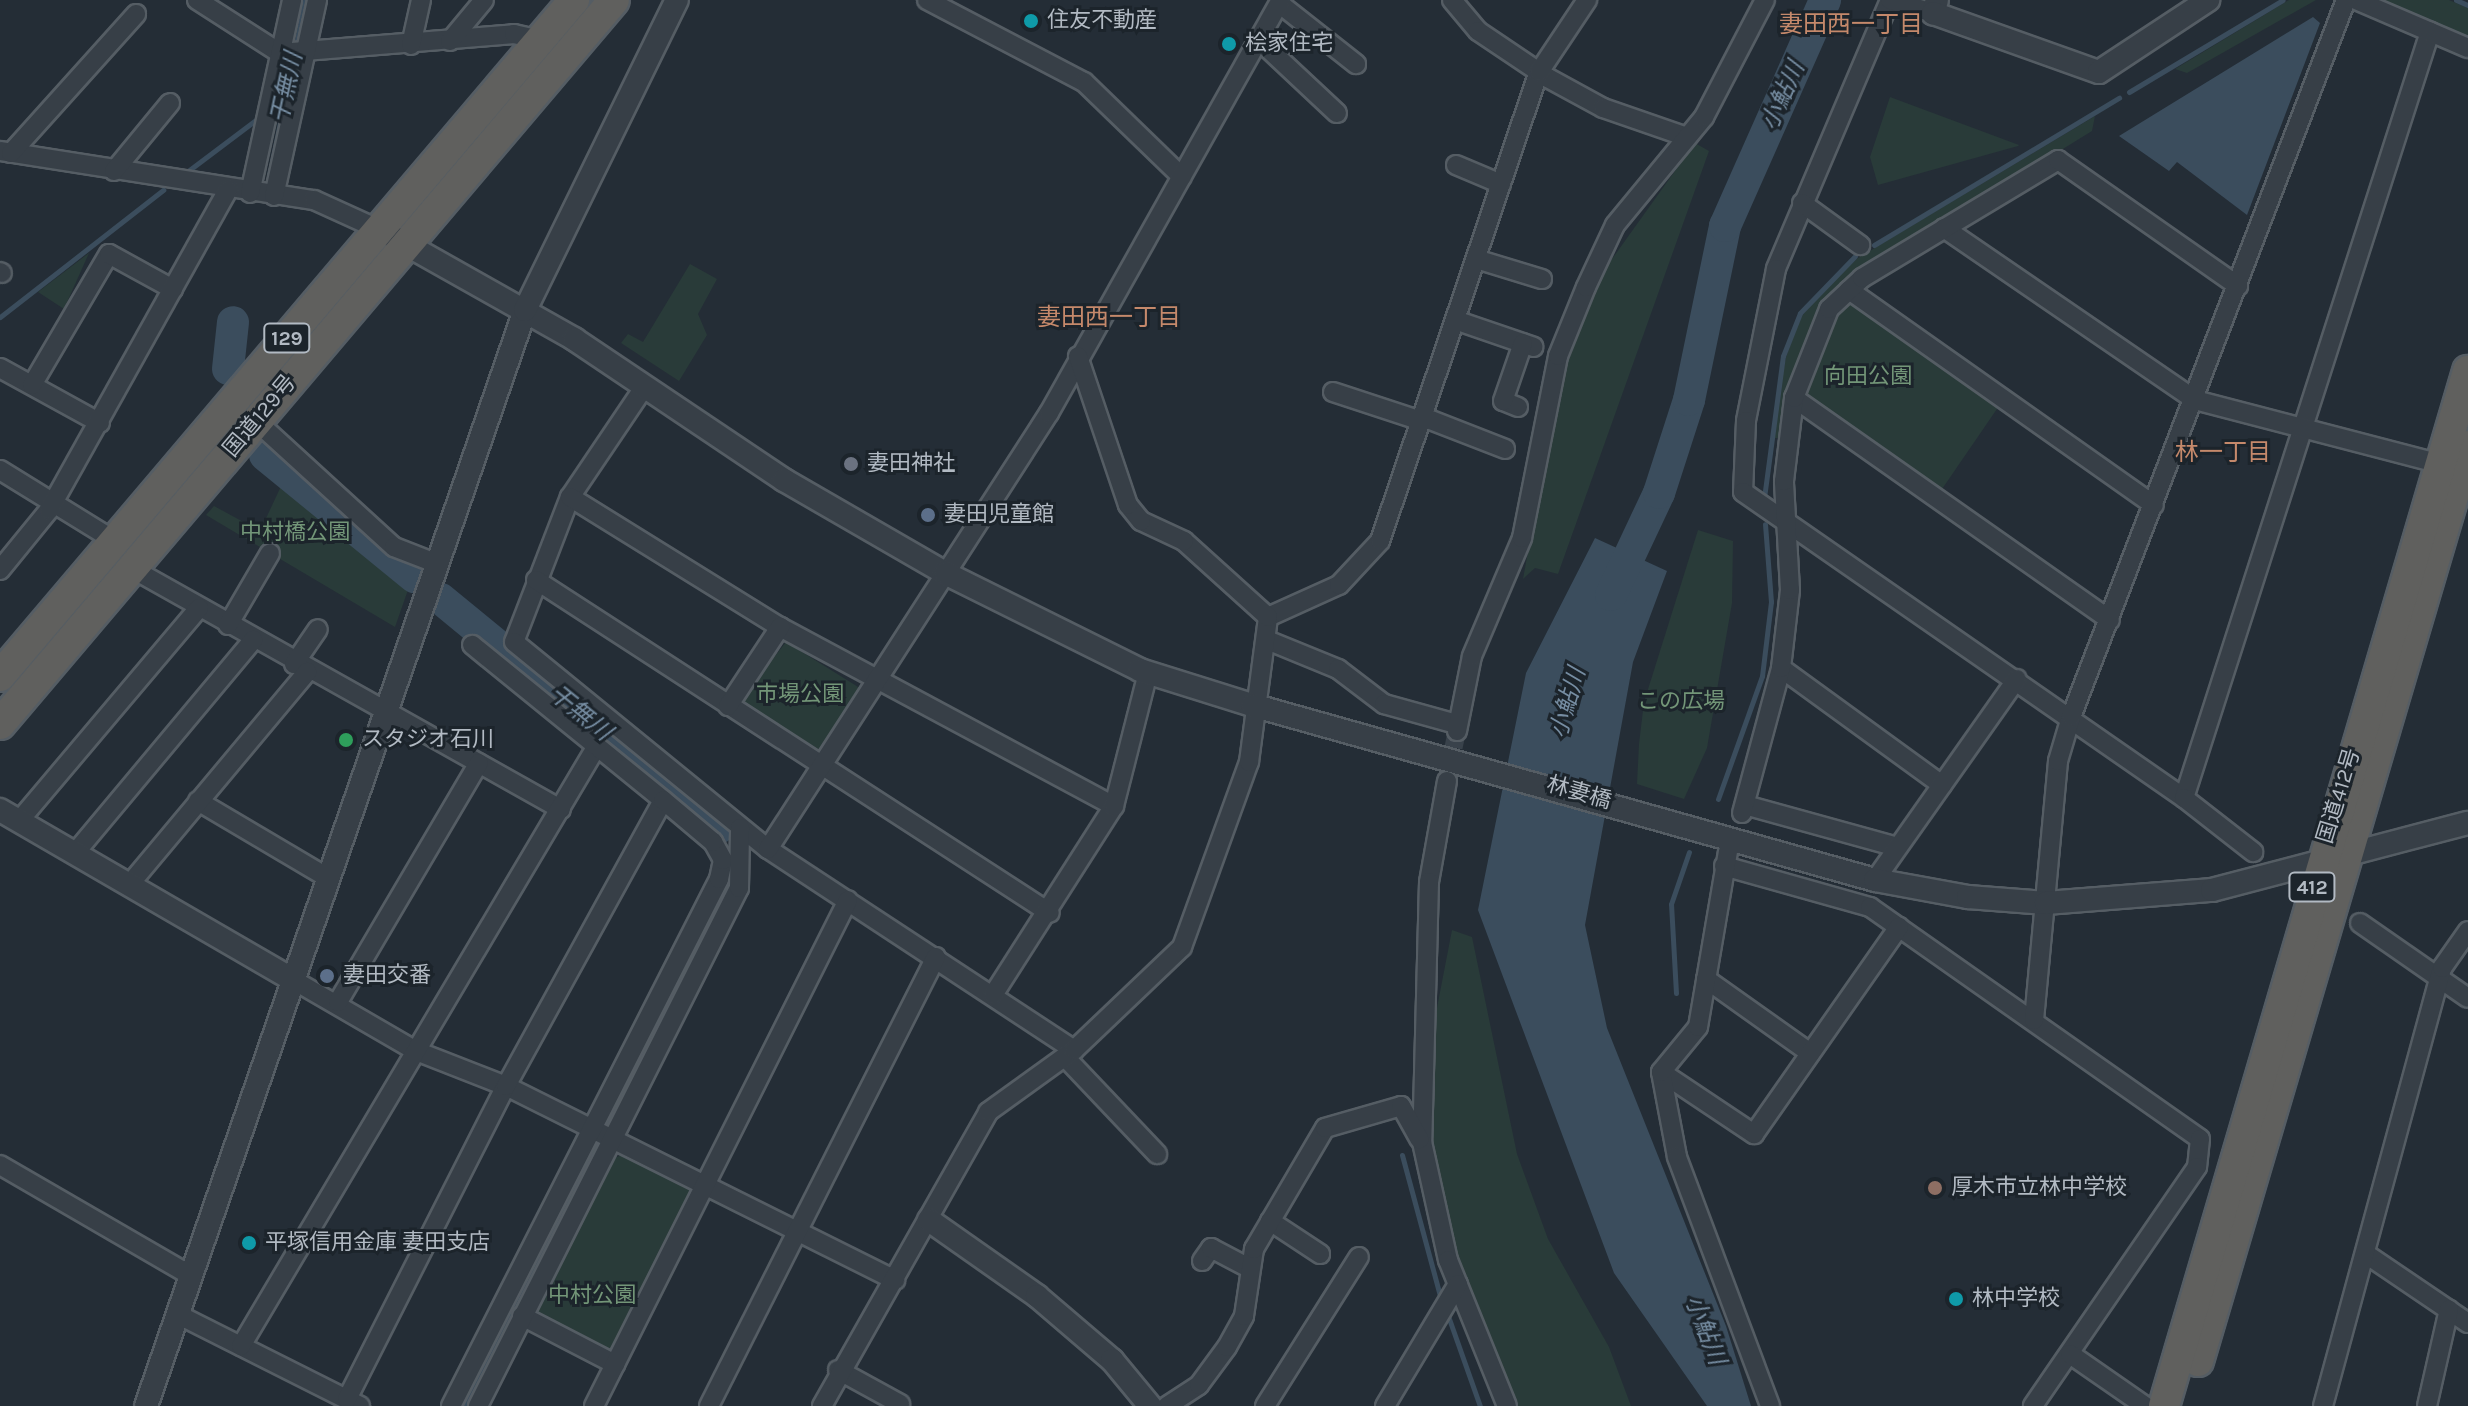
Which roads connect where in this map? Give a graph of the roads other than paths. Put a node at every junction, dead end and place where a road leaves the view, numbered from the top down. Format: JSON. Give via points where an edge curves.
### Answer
{"nodes":[{"id":1,"x":292,"y":0,"type":"edge"},
{"id":2,"x":317,"y":0,"type":"edge"},
{"id":3,"x":421,"y":0,"type":"edge"},
{"id":4,"x":484,"y":0,"type":"edge"},
{"id":5,"x":574,"y":0,"type":"edge"},
{"id":6,"x":614,"y":0,"type":"edge"},
{"id":7,"x":677,"y":0,"type":"edge"},
{"id":8,"x":927,"y":0,"type":"edge"},
{"id":9,"x":1452,"y":0,"type":"edge"},
{"id":10,"x":1587,"y":0,"type":"edge"},
{"id":11,"x":1765,"y":0,"type":"edge"},
{"id":12,"x":1890,"y":0,"type":"edge"},
{"id":13,"x":2208,"y":0,"type":"edge"},
{"id":14,"x":2346,"y":0,"type":"edge"},
{"id":15,"x":2356,"y":0,"type":"edge"},
{"id":16,"x":204,"y":2,"type":"edge"},
{"id":17,"x":1280,"y":2,"type":"edge"},
{"id":18,"x":1935,"y":6,"type":"edge"},
{"id":19,"x":136,"y":14,"type":"dead end"},
{"id":20,"x":2430,"y":32,"type":"junction"},
{"id":21,"x":540,"y":40,"type":"junction"},
{"id":22,"x":450,"y":41,"type":"junction"},
{"id":23,"x":1261,"y":42,"type":"junction"},
{"id":24,"x":411,"y":45,"type":"junction"},
{"id":25,"x":2468,"y":48,"type":"edge"},
{"id":26,"x":293,"y":54,"type":"junction"},
{"id":27,"x":1356,"y":64,"type":"dead end"},
{"id":28,"x":1539,"y":72,"type":"junction"},
{"id":29,"x":170,"y":103,"type":"dead end"},
{"id":30,"x":1337,"y":113,"type":"dead end"},
{"id":31,"x":1684,"y":136,"type":"junction"},
{"id":32,"x":5,"y":152,"type":"edge"},
{"id":33,"x":1456,"y":165,"type":"dead end"},
{"id":34,"x":114,"y":171,"type":"junction"},
{"id":35,"x":1182,"y":177,"type":"junction"},
{"id":36,"x":1501,"y":184,"type":"junction"},
{"id":37,"x":228,"y":190,"type":"junction"},
{"id":38,"x":250,"y":193,"type":"junction"},
{"id":39,"x":274,"y":196,"type":"junction"},
{"id":40,"x":1802,"y":203,"type":"junction"},
{"id":41,"x":1944,"y":228,"type":"junction"},
{"id":42,"x":393,"y":237,"type":"junction"},
{"id":43,"x":1860,"y":245,"type":"dead end"},
{"id":44,"x":1476,"y":259,"type":"junction"},
{"id":45,"x":1542,"y":279,"type":"dead end"},
{"id":46,"x":2238,"y":286,"type":"junction"},
{"id":47,"x":173,"y":289,"type":"junction"},
{"id":48,"x":1849,"y":290,"type":"junction"},
{"id":49,"x":525,"y":310,"type":"junction"},
{"id":50,"x":1455,"y":320,"type":"junction"},
{"id":51,"x":1078,"y":356,"type":"junction"},
{"id":52,"x":0,"y":368,"type":"edge"},
{"id":53,"x":2468,"y":371,"type":"edge"},
{"id":54,"x":32,"y":385,"type":"junction"},
{"id":55,"x":645,"y":386,"type":"junction"},
{"id":56,"x":1333,"y":392,"type":"dead end"},
{"id":57,"x":1794,"y":398,"type":"junction"},
{"id":58,"x":2195,"y":400,"type":"junction"},
{"id":59,"x":1503,"y":402,"type":"dead end"},
{"id":60,"x":1422,"y":419,"type":"junction"},
{"id":61,"x":256,"y":421,"type":"junction"},
{"id":62,"x":100,"y":423,"type":"junction"},
{"id":63,"x":2299,"y":428,"type":"junction"},
{"id":64,"x":1505,"y":449,"type":"dead end"},
{"id":65,"x":2460,"y":462,"type":"edge"},
{"id":66,"x":0,"y":470,"type":"edge"},
{"id":67,"x":570,"y":497,"type":"junction"},
{"id":68,"x":53,"y":502,"type":"junction"},
{"id":69,"x":2154,"y":505,"type":"junction"},
{"id":70,"x":1787,"y":520,"type":"junction"},
{"id":71,"x":115,"y":541,"type":"junction"},
{"id":72,"x":270,"y":553,"type":"dead end"},
{"id":73,"x":435,"y":563,"type":"junction"},
{"id":74,"x":131,"y":568,"type":"junction"},
{"id":75,"x":0,"y":570,"type":"edge"},
{"id":76,"x":945,"y":573,"type":"junction"},
{"id":77,"x":536,"y":580,"type":"junction"},
{"id":78,"x":199,"y":608,"type":"junction"},
{"id":79,"x":1268,"y":617,"type":"junction"},
{"id":80,"x":2110,"y":620,"type":"junction"},
{"id":81,"x":228,"y":625,"type":"junction"},
{"id":82,"x":780,"y":627,"type":"junction"},
{"id":83,"x":318,"y":629,"type":"dead end"},
{"id":84,"x":253,"y":640,"type":"junction"},
{"id":85,"x":1267,"y":640,"type":"junction"},
{"id":86,"x":472,"y":645,"type":"dead end"},
{"id":87,"x":300,"y":668,"type":"junction"},
{"id":88,"x":1781,"y":668,"type":"junction"},
{"id":89,"x":1148,"y":673,"type":"junction"},
{"id":90,"x":0,"y":676,"type":"edge"},
{"id":91,"x":2017,"y":679,"type":"junction"},
{"id":92,"x":878,"y":680,"type":"junction"},
{"id":93,"x":1252,"y":705,"type":"junction"},
{"id":94,"x":728,"y":706,"type":"junction"},
{"id":95,"x":384,"y":713,"type":"junction"},
{"id":96,"x":2071,"y":717,"type":"junction"},
{"id":97,"x":0,"y":724,"type":"edge"},
{"id":98,"x":597,"y":746,"type":"junction"},
{"id":99,"x":479,"y":763,"type":"junction"},
{"id":100,"x":821,"y":767,"type":"junction"},
{"id":101,"x":1447,"y":781,"type":"tunnel mouth"},
{"id":102,"x":1942,"y":785,"type":"junction"},
{"id":103,"x":2184,"y":798,"type":"junction"},
{"id":104,"x":663,"y":800,"type":"junction"},
{"id":105,"x":198,"y":801,"type":"junction"},
{"id":106,"x":1114,"y":806,"type":"junction"},
{"id":107,"x":561,"y":809,"type":"junction"},
{"id":108,"x":10,"y":816,"type":"edge"},
{"id":109,"x":2468,"y":823,"type":"edge"},
{"id":110,"x":740,"y":828,"type":"junction"},
{"id":111,"x":1897,"y":847,"type":"junction"},
{"id":112,"x":768,"y":849,"type":"junction"},
{"id":113,"x":2253,"y":852,"type":"dead end"},
{"id":114,"x":75,"y":853,"type":"junction"},
{"id":115,"x":2351,"y":855,"type":"junction"},
{"id":116,"x":2318,"y":865,"type":"junction"},
{"id":117,"x":727,"y":867,"type":"junction"},
{"id":118,"x":328,"y":878,"type":"junction"},
{"id":119,"x":1875,"y":880,"type":"junction"},
{"id":120,"x":129,"y":885,"type":"junction"},
{"id":121,"x":848,"y":900,"type":"junction"},
{"id":122,"x":2046,"y":903,"type":"junction"},
{"id":123,"x":1050,"y":913,"type":"junction"},
{"id":124,"x":2360,"y":923,"type":"dead end"},
{"id":125,"x":1899,"y":927,"type":"junction"},
{"id":126,"x":2468,"y":931,"type":"edge"},
{"id":127,"x":936,"y":957,"type":"junction"},
{"id":128,"x":290,"y":978,"type":"junction"},
{"id":129,"x":1706,"y":979,"type":"junction"},
{"id":130,"x":2443,"y":983,"type":"junction"},
{"id":131,"x":993,"y":995,"type":"junction"},
{"id":132,"x":2468,"y":998,"type":"edge"},
{"id":133,"x":338,"y":1002,"type":"junction"},
{"id":134,"x":2034,"y":1020,"type":"junction"},
{"id":135,"x":416,"y":1051,"type":"junction"},
{"id":136,"x":1069,"y":1053,"type":"junction"},
{"id":137,"x":1810,"y":1053,"type":"junction"},
{"id":138,"x":1661,"y":1072,"type":"junction"},
{"id":139,"x":506,"y":1086,"type":"junction"},
{"id":140,"x":591,"y":1128,"type":"junction"},
{"id":141,"x":614,"y":1140,"type":"junction"},
{"id":142,"x":1422,"y":1142,"type":"junction"},
{"id":143,"x":1157,"y":1154,"type":"dead end"},
{"id":144,"x":0,"y":1165,"type":"edge"},
{"id":145,"x":706,"y":1185,"type":"junction"},
{"id":146,"x":929,"y":1220,"type":"junction"},
{"id":147,"x":1270,"y":1221,"type":"junction"},
{"id":148,"x":795,"y":1233,"type":"junction"},
{"id":149,"x":1320,"y":1254,"type":"dead end"},
{"id":150,"x":2366,"y":1254,"type":"junction"},
{"id":151,"x":1359,"y":1257,"type":"dead end"},
{"id":152,"x":1202,"y":1261,"type":"dead end"},
{"id":153,"x":1249,"y":1268,"type":"junction"},
{"id":154,"x":190,"y":1275,"type":"junction"},
{"id":155,"x":895,"y":1280,"type":"junction"},
{"id":156,"x":1448,"y":1299,"type":"junction"},
{"id":157,"x":2449,"y":1309,"type":"junction"},
{"id":158,"x":177,"y":1314,"type":"junction"},
{"id":159,"x":522,"y":1316,"type":"junction"},
{"id":160,"x":2468,"y":1323,"type":"edge"},
{"id":161,"x":241,"y":1346,"type":"junction"},
{"id":162,"x":2070,"y":1354,"type":"junction"},
{"id":163,"x":615,"y":1364,"type":"junction"},
{"id":164,"x":838,"y":1370,"type":"junction"},
{"id":165,"x":354,"y":1403,"type":"edge"},
{"id":166,"x":900,"y":1404,"type":"dead end"},
{"id":167,"x":146,"y":1406,"type":"edge"},
{"id":168,"x":451,"y":1406,"type":"edge"},
{"id":169,"x":478,"y":1406,"type":"edge"},
{"id":170,"x":594,"y":1406,"type":"edge"},
{"id":171,"x":709,"y":1406,"type":"edge"},
{"id":172,"x":822,"y":1406,"type":"edge"},
{"id":173,"x":1150,"y":1406,"type":"edge"},
{"id":174,"x":1167,"y":1406,"type":"edge"},
{"id":175,"x":1265,"y":1406,"type":"edge"},
{"id":176,"x":1385,"y":1406,"type":"edge"},
{"id":177,"x":1507,"y":1406,"type":"edge"},
{"id":178,"x":1770,"y":1406,"type":"edge"},
{"id":179,"x":2033,"y":1406,"type":"edge"},
{"id":180,"x":2145,"y":1406,"type":"edge"},
{"id":181,"x":2164,"y":1406,"type":"edge"},
{"id":182,"x":2184,"y":1406,"type":"edge"},
{"id":183,"x":2323,"y":1406,"type":"edge"},
{"id":184,"x":2427,"y":1406,"type":"edge"}],
"edges":[{"from":1,"to":26,"type":"street"},
{"from":2,"to":26,"type":"street"},
{"from":3,"to":24,"type":"street"},
{"from":4,"to":22,"type":"street"},
{"from":5,"to":21,"type":"highway","name":"国道129号","number":"129"},
{"from":6,"to":42,"type":"highway","name":"国道129号","number":"129"},
{"from":7,"to":49,"type":"street"},
{"from":8,"to":35,"type":"street","via":[[1084,82]]},
{"from":9,"to":28,"type":"street","via":[[1462,17]]},
{"from":10,"to":28,"type":"street"},
{"from":11,"to":31,"type":"street","via":[[1732,70]]},
{"from":12,"to":18,"type":"street"},
{"from":12,"to":40,"type":"street"},
{"from":13,"to":18,"type":"street","via":[[2176,28],[2099,72]]},
{"from":14,"to":46,"type":"street"},
{"from":15,"to":20,"type":"street"},
{"from":16,"to":26,"type":"street"},
{"from":17,"to":23,"type":"street"},
{"from":17,"to":27,"type":"street"},
{"from":19,"to":32,"type":"street","via":[[83,83]]},
{"from":20,"to":25,"type":"street"},
{"from":20,"to":63,"type":"street"},
{"from":21,"to":22,"type":"street","via":[[514,34]]},
{"from":21,"to":42,"type":"highway","name":"国道129号","number":"129"},
{"from":22,"to":24,"type":"street"},
{"from":23,"to":30,"type":"street"},
{"from":23,"to":35,"type":"street"},
{"from":24,"to":26,"type":"street"},
{"from":26,"to":38,"type":"street"},
{"from":26,"to":39,"type":"street"},
{"from":28,"to":31,"type":"street","via":[[1603,108]]},
{"from":28,"to":36,"type":"street"},
{"from":29,"to":34,"type":"street"},
{"from":31,"to":85,"type":"street","via":[[1675,159],[1615,225],[1564,342],[1522,538],[1472,656],[1457,727],[1384,704],[1328,663]]},
{"from":32,"to":34,"type":"street"},
{"from":33,"to":36,"type":"street"},
{"from":34,"to":37,"type":"street"},
{"from":35,"to":51,"type":"street"},
{"from":36,"to":44,"type":"street"},
{"from":37,"to":38,"type":"street"},
{"from":37,"to":47,"type":"street"},
{"from":38,"to":39,"type":"street"},
{"from":39,"to":42,"type":"street","via":[[314,200]]},
{"from":40,"to":43,"type":"street"},
{"from":40,"to":70,"type":"street","via":[[1776,269],[1746,421],[1743,492]]},
{"from":41,"to":46,"type":"street","via":[[2058,160]]},
{"from":41,"to":48,"type":"street"},
{"from":41,"to":58,"type":"street"},
{"from":42,"to":49,"type":"street","name":"林妻橋"},
{"from":42,"to":61,"type":"highway","name":"国道129号","number":"129"},
{"from":42,"to":71,"type":"highway","name":"国道129号","number":"129"},
{"from":44,"to":45,"type":"street"},
{"from":44,"to":50,"type":"street"},
{"from":46,"to":58,"type":"street"},
{"from":47,"to":54,"type":"street","via":[[109,254]]},
{"from":47,"to":62,"type":"street"},
{"from":48,"to":57,"type":"street","via":[[1829,309]]},
{"from":48,"to":69,"type":"street"},
{"from":49,"to":55,"type":"street","name":"林妻橋"},
{"from":49,"to":73,"type":"street"},
{"from":50,"to":59,"type":"street","via":[[1528,345]]},
{"from":50,"to":60,"type":"street"},
{"from":51,"to":76,"type":"street"},
{"from":51,"to":79,"type":"street","via":[[1128,505],[1141,521],[1184,541]]},
{"from":52,"to":54,"type":"street"},
{"from":53,"to":65,"type":"highway","name":"国道412号","number":"412"},
{"from":54,"to":62,"type":"street"},
{"from":55,"to":67,"type":"street"},
{"from":55,"to":76,"type":"street","name":"林妻橋","via":[[784,480]]},
{"from":56,"to":60,"type":"street"},
{"from":57,"to":70,"type":"street"},
{"from":57,"to":80,"type":"street"},
{"from":58,"to":63,"type":"street"},
{"from":58,"to":69,"type":"street"},
{"from":60,"to":64,"type":"street"},
{"from":60,"to":79,"type":"street","via":[[1368,560],[1293,612]]},
{"from":61,"to":73,"type":"street","via":[[394,547]]},
{"from":61,"to":74,"type":"highway","name":"国道129号","number":"129"},
{"from":62,"to":68,"type":"street"},
{"from":63,"to":65,"type":"street"},
{"from":63,"to":103,"type":"street"},
{"from":65,"to":115,"type":"highway","name":"国道412号","number":"412"},
{"from":65,"to":116,"type":"highway","name":"国道412号","number":"412"},
{"from":66,"to":68,"type":"street"},
{"from":67,"to":77,"type":"street"},
{"from":67,"to":82,"type":"street"},
{"from":68,"to":71,"type":"street"},
{"from":68,"to":75,"type":"street"},
{"from":69,"to":80,"type":"street"},
{"from":70,"to":88,"type":"street","via":[[1790,590]]},
{"from":70,"to":91,"type":"street"},
{"from":71,"to":90,"type":"highway","name":"国道129号","number":"129"},
{"from":72,"to":81,"type":"street"},
{"from":73,"to":95,"type":"street"},
{"from":74,"to":78,"type":"street"},
{"from":74,"to":97,"type":"highway","name":"国道129号","number":"129"},
{"from":76,"to":89,"type":"street","name":"林妻橋"},
{"from":76,"to":92,"type":"street"},
{"from":77,"to":94,"type":"street"},
{"from":77,"to":110,"type":"street","via":[[514,642]]},
{"from":78,"to":81,"type":"street"},
{"from":78,"to":108,"type":"street"},
{"from":79,"to":85,"type":"street"},
{"from":80,"to":96,"type":"street"},
{"from":81,"to":84,"type":"street"},
{"from":82,"to":92,"type":"street"},
{"from":82,"to":94,"type":"street"},
{"from":83,"to":87,"type":"street"},
{"from":84,"to":87,"type":"street"},
{"from":84,"to":114,"type":"street"},
{"from":85,"to":93,"type":"street"},
{"from":86,"to":98,"type":"street"},
{"from":87,"to":95,"type":"street"},
{"from":87,"to":105,"type":"street"},
{"from":88,"to":102,"type":"street"},
{"from":88,"to":111,"type":"street","via":[[1744,809]]},
{"from":89,"to":93,"type":"street","name":"林妻橋"},
{"from":89,"to":106,"type":"street"},
{"from":91,"to":96,"type":"street"},
{"from":91,"to":102,"type":"street"},
{"from":92,"to":100,"type":"street"},
{"from":92,"to":106,"type":"street"},
{"from":93,"to":119,"type":"street","name":"林妻橋","via":[[1485,766]]},
{"from":93,"to":136,"type":"street","via":[[1249,762],[1192,931]]},
{"from":94,"to":100,"type":"street"},
{"from":95,"to":99,"type":"street"},
{"from":95,"to":118,"type":"street"},
{"from":96,"to":103,"type":"street"},
{"from":96,"to":122,"type":"street","via":[[2058,761]]},
{"from":98,"to":104,"type":"street"},
{"from":98,"to":107,"type":"street"},
{"from":99,"to":107,"type":"street"},
{"from":99,"to":133,"type":"street"},
{"from":100,"to":112,"type":"street"},
{"from":100,"to":123,"type":"street"},
{"from":101,"to":142,"type":"street","via":[[1429,882]]},
{"from":102,"to":111,"type":"street"},
{"from":103,"to":113,"type":"street"},
{"from":104,"to":117,"type":"street","via":[[713,842]]},
{"from":104,"to":139,"type":"street"},
{"from":105,"to":118,"type":"street"},
{"from":105,"to":120,"type":"street"},
{"from":106,"to":123,"type":"street"},
{"from":107,"to":135,"type":"street"},
{"from":108,"to":114,"type":"street"},
{"from":109,"to":115,"type":"street","name":"林妻橋"},
{"from":110,"to":112,"type":"street"},
{"from":110,"to":117,"type":"street"},
{"from":111,"to":119,"type":"street"},
{"from":112,"to":121,"type":"street"},
{"from":114,"to":120,"type":"street"},
{"from":115,"to":116,"type":"street","name":"林妻橋"},
{"from":115,"to":182,"type":"highway","name":"国道412号","number":"412"},
{"from":116,"to":122,"type":"street","name":"林妻橋","via":[[2212,890]]},
{"from":116,"to":181,"type":"highway","name":"国道412号","number":"412"},
{"from":117,"to":140,"type":"street"},
{"from":117,"to":141,"type":"street","via":[[739,888]]},
{"from":118,"to":128,"type":"street"},
{"from":119,"to":122,"type":"street","name":"林妻橋"},
{"from":120,"to":128,"type":"street"},
{"from":121,"to":127,"type":"street"},
{"from":121,"to":145,"type":"street"},
{"from":122,"to":134,"type":"street"},
{"from":123,"to":131,"type":"street"},
{"from":124,"to":130,"type":"street"},
{"from":125,"to":129,"type":"street","via":[[1870,907],[1726,859]]},
{"from":125,"to":134,"type":"street"},
{"from":125,"to":137,"type":"street"},
{"from":126,"to":130,"type":"street","via":[[2442,968]]},
{"from":127,"to":131,"type":"street"},
{"from":127,"to":148,"type":"street"},
{"from":128,"to":133,"type":"street"},
{"from":128,"to":154,"type":"street"},
{"from":129,"to":137,"type":"street"},
{"from":129,"to":138,"type":"street","via":[[1698,1027]]},
{"from":130,"to":132,"type":"street"},
{"from":130,"to":150,"type":"street"},
{"from":131,"to":136,"type":"street"},
{"from":133,"to":135,"type":"street"},
{"from":134,"to":162,"type":"street","via":[[2200,1139],[2197,1167]]},
{"from":135,"to":139,"type":"street"},
{"from":135,"to":161,"type":"street"},
{"from":136,"to":143,"type":"street"},
{"from":136,"to":146,"type":"street","via":[[988,1112]]},
{"from":137,"to":138,"type":"street","via":[[1754,1134]]},
{"from":138,"to":178,"type":"street","via":[[1677,1157]]},
{"from":139,"to":140,"type":"street"},
{"from":139,"to":165,"type":"street"},
{"from":140,"to":141,"type":"street"},
{"from":140,"to":168,"type":"street"},
{"from":141,"to":145,"type":"street"},
{"from":141,"to":159,"type":"street"},
{"from":142,"to":147,"type":"street","via":[[1401,1106],[1325,1128]]},
{"from":142,"to":156,"type":"street"},
{"from":144,"to":154,"type":"street"},
{"from":145,"to":148,"type":"street"},
{"from":145,"to":163,"type":"street"},
{"from":146,"to":155,"type":"street"},
{"from":146,"to":173,"type":"street","via":[[1037,1296],[1112,1360]]},
{"from":147,"to":149,"type":"street"},
{"from":147,"to":153,"type":"street"},
{"from":148,"to":155,"type":"street"},
{"from":148,"to":171,"type":"street"},
{"from":150,"to":157,"type":"street"},
{"from":150,"to":183,"type":"street"},
{"from":151,"to":175,"type":"street"},
{"from":152,"to":153,"type":"street","via":[[1211,1248]]},
{"from":153,"to":174,"type":"street","via":[[1244,1316],[1227,1347],[1199,1385]]},
{"from":154,"to":158,"type":"street"},
{"from":155,"to":164,"type":"street"},
{"from":156,"to":176,"type":"street"},
{"from":156,"to":177,"type":"street"},
{"from":157,"to":160,"type":"street"},
{"from":157,"to":184,"type":"street"},
{"from":158,"to":161,"type":"street"},
{"from":158,"to":167,"type":"street"},
{"from":159,"to":163,"type":"street"},
{"from":159,"to":169,"type":"street"},
{"from":161,"to":165,"type":"street"},
{"from":162,"to":179,"type":"street"},
{"from":162,"to":180,"type":"street"},
{"from":163,"to":170,"type":"street"},
{"from":164,"to":166,"type":"street"},
{"from":164,"to":172,"type":"street"}]}
